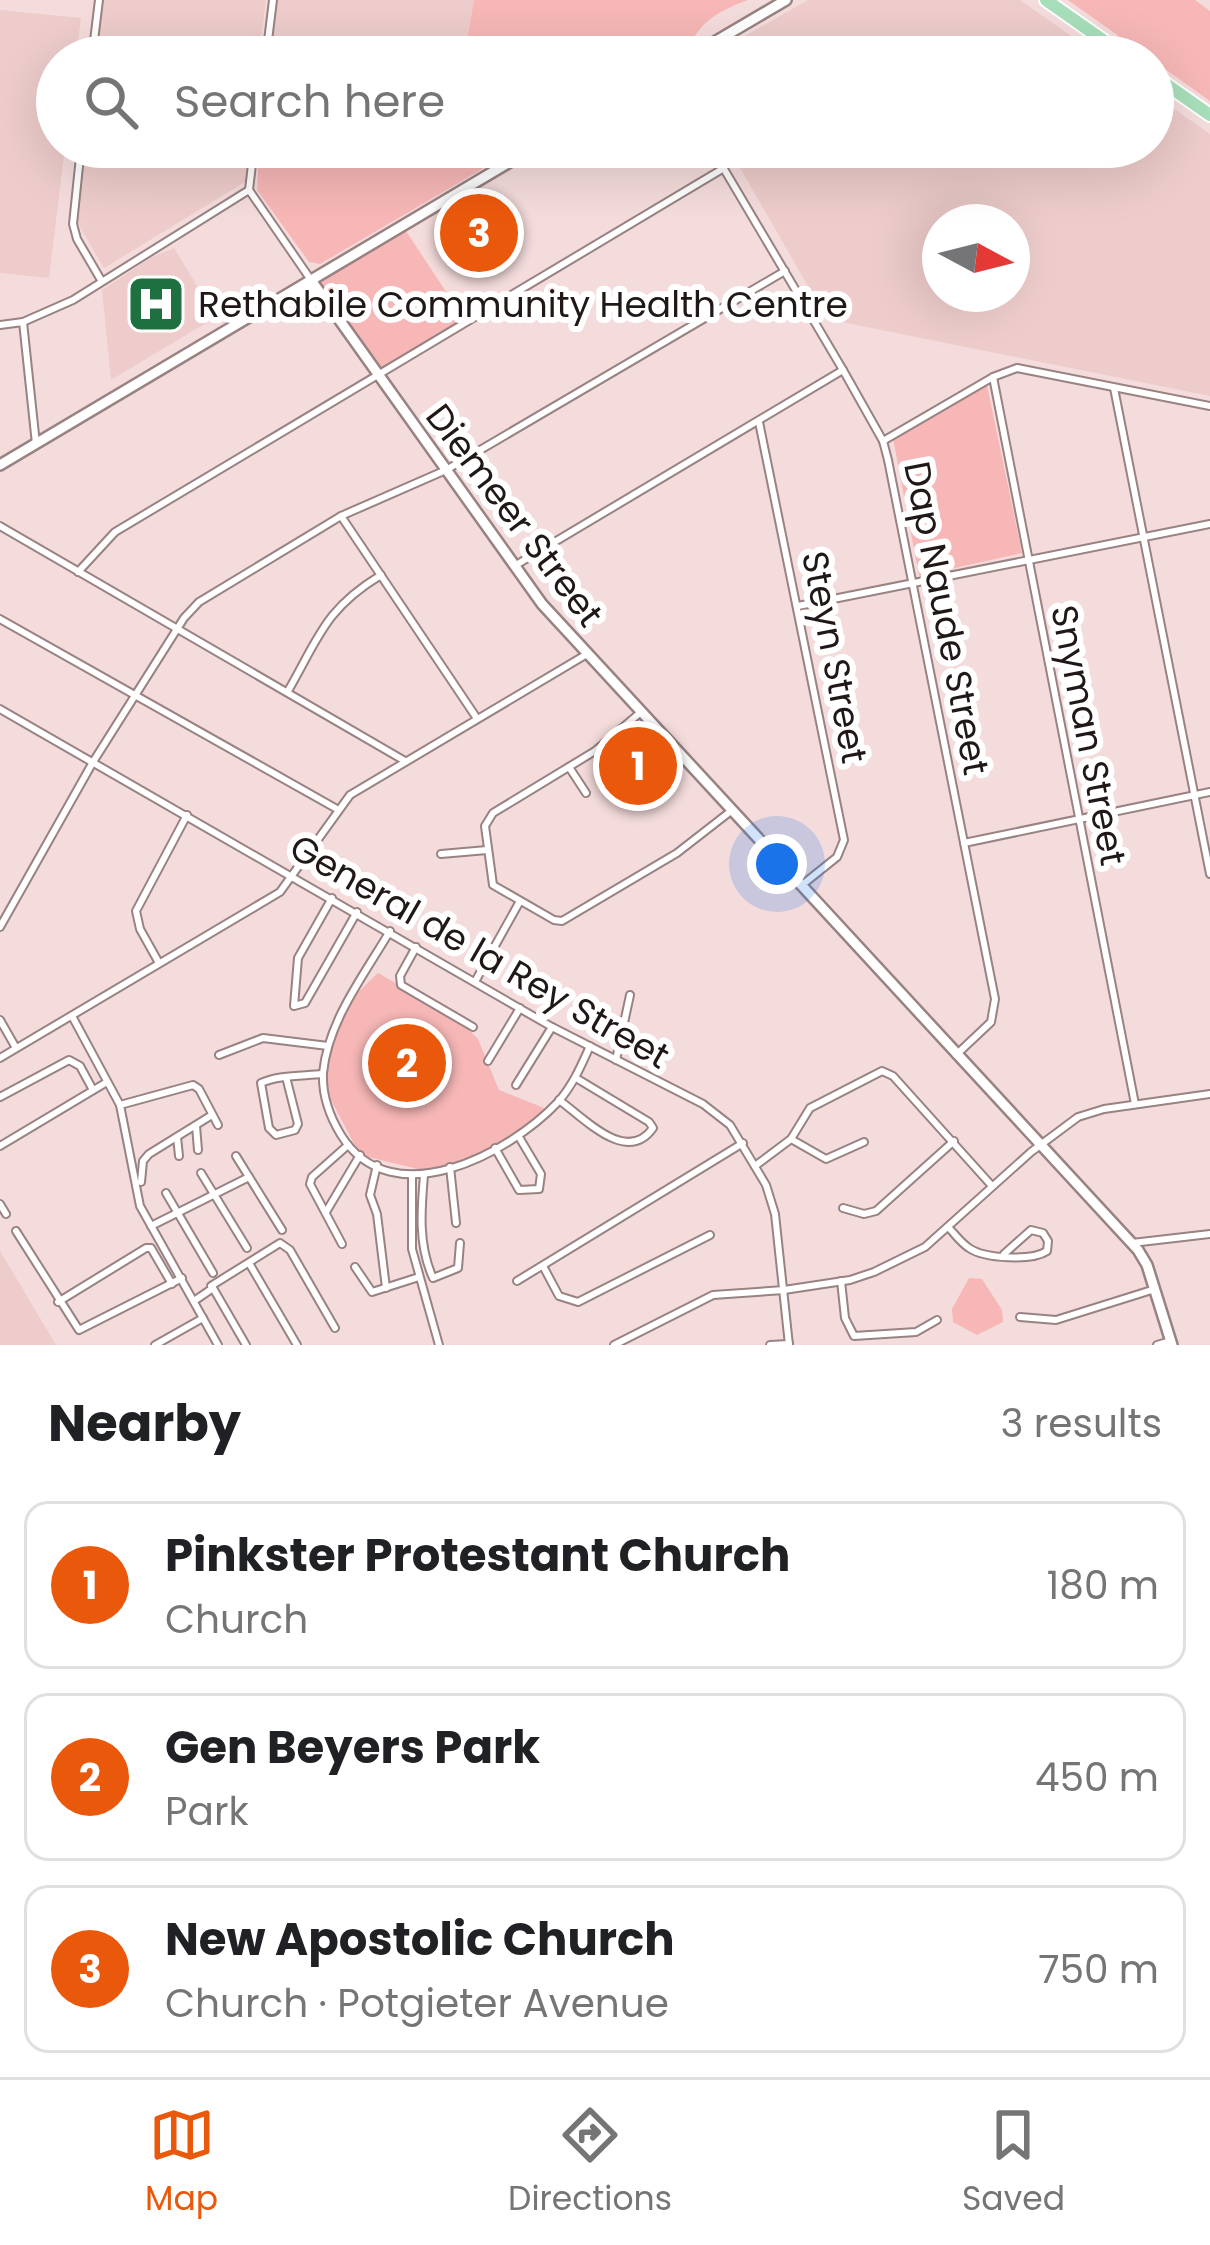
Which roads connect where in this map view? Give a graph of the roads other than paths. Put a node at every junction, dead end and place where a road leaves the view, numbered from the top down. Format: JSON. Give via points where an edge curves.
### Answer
{"nodes":[{"id":1,"x":99,"y":0,"type":"edge"},
{"id":2,"x":273,"y":0,"type":"edge"},
{"id":3,"x":786,"y":0,"type":"edge"},
{"id":4,"x":1046,"y":0,"type":"edge"},
{"id":5,"x":95,"y":36,"type":"edge"},
{"id":6,"x":269,"y":36,"type":"edge"},
{"id":7,"x":725,"y":36,"type":"edge"},
{"id":8,"x":1097,"y":36,"type":"edge"},
{"id":9,"x":1174,"y":90,"type":"edge"},
{"id":10,"x":1210,"y":115,"type":"edge"},
{"id":11,"x":79,"y":168,"type":"edge"},
{"id":12,"x":252,"y":168,"type":"edge"},
{"id":13,"x":500,"y":168,"type":"edge"},
{"id":14,"x":724,"y":168,"type":"joint"},
{"id":15,"x":249,"y":190,"type":"junction"},
{"id":16,"x":785,"y":271,"type":"junction"},
{"id":17,"x":311,"y":280,"type":"junction"},
{"id":18,"x":102,"y":281,"type":"junction"},
{"id":19,"x":22,"y":322,"type":"junction"},
{"id":20,"x":0,"y":325,"type":"edge"},
{"id":21,"x":843,"y":370,"type":"junction"},
{"id":22,"x":377,"y":374,"type":"junction"},
{"id":23,"x":993,"y":376,"type":"junction"},
{"id":24,"x":1114,"y":388,"type":"junction"},
{"id":25,"x":1210,"y":406,"type":"edge"},
{"id":26,"x":759,"y":422,"type":"junction"},
{"id":27,"x":883,"y":441,"type":"junction"},
{"id":28,"x":36,"y":444,"type":"junction"},
{"id":29,"x":0,"y":465,"type":"edge"},
{"id":30,"x":446,"y":470,"type":"junction"},
{"id":31,"x":341,"y":516,"type":"junction"},
{"id":32,"x":1210,"y":524,"type":"edge"},
{"id":33,"x":0,"y":526,"type":"edge"},
{"id":34,"x":1142,"y":537,"type":"junction"},
{"id":35,"x":1027,"y":561,"type":"junction"},
{"id":36,"x":515,"y":565,"type":"junction"},
{"id":37,"x":78,"y":572,"type":"junction"},
{"id":38,"x":381,"y":575,"type":"junction"},
{"id":39,"x":913,"y":584,"type":"junction"},
{"id":40,"x":798,"y":606,"type":"junction"},
{"id":41,"x":0,"y":619,"type":"edge"},
{"id":42,"x":176,"y":630,"type":"junction"},
{"id":43,"x":587,"y":654,"type":"junction"},
{"id":44,"x":287,"y":692,"type":"junction"},
{"id":45,"x":136,"y":696,"type":"junction"},
{"id":46,"x":1,"y":712,"type":"edge"},
{"id":47,"x":641,"y":712,"type":"junction"},
{"id":48,"x":477,"y":718,"type":"junction"},
{"id":49,"x":405,"y":761,"type":"junction"},
{"id":50,"x":93,"y":762,"type":"junction"},
{"id":51,"x":569,"y":767,"type":"junction"},
{"id":52,"x":1210,"y":792,"type":"edge"},
{"id":53,"x":586,"y":794,"type":"dead end"},
{"id":54,"x":1194,"y":795,"type":"junction"},
{"id":55,"x":337,"y":809,"type":"junction"},
{"id":56,"x":732,"y":810,"type":"junction"},
{"id":57,"x":187,"y":815,"type":"junction"},
{"id":58,"x":1078,"y":819,"type":"junction"},
{"id":59,"x":964,"y":843,"type":"junction"},
{"id":60,"x":487,"y":850,"type":"junction"},
{"id":61,"x":441,"y":854,"type":"dead end"},
{"id":62,"x":1210,"y":874,"type":"edge"},
{"id":63,"x":292,"y":875,"type":"junction"},
{"id":64,"x":802,"y":885,"type":"junction"},
{"id":65,"x":332,"y":898,"type":"junction"},
{"id":66,"x":520,"y":901,"type":"junction"},
{"id":67,"x":357,"y":912,"type":"junction"},
{"id":68,"x":0,"y":927,"type":"edge"},
{"id":69,"x":390,"y":931,"type":"junction"},
{"id":70,"x":416,"y":947,"type":"junction"},
{"id":71,"x":159,"y":963,"type":"junction"},
{"id":72,"x":476,"y":980,"type":"junction"},
{"id":73,"x":630,"y":995,"type":"dead end"},
{"id":74,"x":521,"y":1007,"type":"junction"},
{"id":75,"x":72,"y":1016,"type":"junction"},
{"id":76,"x":0,"y":1020,"type":"edge"},
{"id":77,"x":552,"y":1027,"type":"junction"},
{"id":78,"x":473,"y":1028,"type":"dead end"},
{"id":79,"x":328,"y":1046,"type":"junction"},
{"id":80,"x":590,"y":1046,"type":"junction"},
{"id":81,"x":16,"y":1048,"type":"junction"},
{"id":82,"x":956,"y":1054,"type":"junction"},
{"id":83,"x":219,"y":1055,"type":"dead end"},
{"id":84,"x":0,"y":1058,"type":"edge"},
{"id":85,"x":616,"y":1060,"type":"junction"},
{"id":86,"x":488,"y":1061,"type":"dead end"},
{"id":87,"x":323,"y":1074,"type":"junction"},
{"id":88,"x":286,"y":1077,"type":"junction"},
{"id":89,"x":576,"y":1078,"type":"junction"},
{"id":90,"x":107,"y":1082,"type":"junction"},
{"id":91,"x":516,"y":1085,"type":"dead end"},
{"id":92,"x":93,"y":1090,"type":"junction"},
{"id":93,"x":1210,"y":1094,"type":"edge"},
{"id":94,"x":0,"y":1097,"type":"edge"},
{"id":95,"x":559,"y":1100,"type":"junction"},
{"id":96,"x":1135,"y":1104,"type":"junction"},
{"id":97,"x":120,"y":1105,"type":"junction"},
{"id":98,"x":212,"y":1115,"type":"junction"},
{"id":99,"x":218,"y":1125,"type":"dead end"},
{"id":100,"x":196,"y":1126,"type":"junction"},
{"id":101,"x":518,"y":1136,"type":"junction"},
{"id":102,"x":177,"y":1137,"type":"junction"},
{"id":103,"x":791,"y":1139,"type":"junction"},
{"id":104,"x":954,"y":1141,"type":"junction"},
{"id":105,"x":864,"y":1142,"type":"dead end"},
{"id":106,"x":743,"y":1144,"type":"junction"},
{"id":107,"x":1040,"y":1144,"type":"junction"},
{"id":108,"x":348,"y":1145,"type":"junction"},
{"id":109,"x":0,"y":1146,"type":"edge"},
{"id":110,"x":495,"y":1148,"type":"junction"},
{"id":111,"x":198,"y":1150,"type":"dead end"},
{"id":112,"x":360,"y":1155,"type":"junction"},
{"id":113,"x":179,"y":1156,"type":"dead end"},
{"id":114,"x":236,"y":1156,"type":"dead end"},
{"id":115,"x":377,"y":1165,"type":"junction"},
{"id":116,"x":755,"y":1166,"type":"junction"},
{"id":117,"x":450,"y":1167,"type":"junction"},
{"id":118,"x":201,"y":1173,"type":"dead end"},
{"id":119,"x":412,"y":1175,"type":"junction"},
{"id":120,"x":424,"y":1175,"type":"junction"},
{"id":121,"x":249,"y":1177,"type":"junction"},
{"id":122,"x":142,"y":1183,"type":"dead end"},
{"id":123,"x":992,"y":1186,"type":"junction"},
{"id":124,"x":166,"y":1193,"type":"dead end"},
{"id":125,"x":212,"y":1193,"type":"junction"},
{"id":126,"x":0,"y":1204,"type":"edge"},
{"id":127,"x":843,"y":1208,"type":"dead end"},
{"id":128,"x":178,"y":1211,"type":"junction"},
{"id":129,"x":326,"y":1212,"type":"junction"},
{"id":130,"x":6,"y":1214,"type":"dead end"},
{"id":131,"x":456,"y":1223,"type":"dead end"},
{"id":132,"x":151,"y":1226,"type":"junction"},
{"id":133,"x":948,"y":1227,"type":"junction"},
{"id":134,"x":16,"y":1231,"type":"dead end"},
{"id":135,"x":282,"y":1231,"type":"dead end"},
{"id":136,"x":710,"y":1234,"type":"dead end"},
{"id":137,"x":1210,"y":1234,"type":"edge"},
{"id":138,"x":1154,"y":1242,"type":"junction"},
{"id":139,"x":460,"y":1243,"type":"dead end"},
{"id":140,"x":1132,"y":1243,"type":"junction"},
{"id":141,"x":342,"y":1244,"type":"dead end"},
{"id":142,"x":247,"y":1248,"type":"dead end"},
{"id":143,"x":1004,"y":1254,"type":"junction"},
{"id":144,"x":1143,"y":1257,"type":"junction"},
{"id":145,"x":248,"y":1263,"type":"junction"},
{"id":146,"x":543,"y":1266,"type":"junction"},
{"id":147,"x":355,"y":1267,"type":"dead end"},
{"id":148,"x":213,"y":1273,"type":"dead end"},
{"id":149,"x":419,"y":1276,"type":"junction"},
{"id":150,"x":182,"y":1278,"type":"junction"},
{"id":151,"x":517,"y":1281,"type":"dead end"},
{"id":152,"x":841,"y":1281,"type":"junction"},
{"id":153,"x":172,"y":1284,"type":"junction"},
{"id":154,"x":213,"y":1288,"type":"junction"},
{"id":155,"x":386,"y":1288,"type":"junction"},
{"id":156,"x":1155,"y":1289,"type":"junction"},
{"id":157,"x":784,"y":1290,"type":"junction"},
{"id":158,"x":194,"y":1301,"type":"junction"},
{"id":159,"x":58,"y":1302,"type":"junction"},
{"id":160,"x":1020,"y":1317,"type":"dead end"},
{"id":161,"x":203,"y":1318,"type":"junction"},
{"id":162,"x":937,"y":1319,"type":"dead end"},
{"id":163,"x":335,"y":1328,"type":"dead end"},
{"id":164,"x":1171,"y":1343,"type":"edge"},
{"id":165,"x":789,"y":1344,"type":"edge"},
{"id":166,"x":155,"y":1345,"type":"edge"},
{"id":167,"x":218,"y":1345,"type":"edge"},
{"id":168,"x":246,"y":1345,"type":"edge"},
{"id":169,"x":296,"y":1345,"type":"edge"},
{"id":170,"x":439,"y":1345,"type":"edge"},
{"id":171,"x":614,"y":1345,"type":"edge"},
{"id":172,"x":770,"y":1345,"type":"edge"},
{"id":173,"x":1157,"y":1345,"type":"edge"}],
"edges":[{"from":1,"to":5,"type":"street"},
{"from":2,"to":6,"type":"street"},
{"from":3,"to":7,"type":"street"},
{"from":4,"to":8,"type":"main road"},
{"from":9,"to":10,"type":"main road"},
{"from":11,"to":18,"type":"street","via":[[74,226]]},
{"from":12,"to":15,"type":"street"},
{"from":13,"to":17,"type":"street"},
{"from":14,"to":16,"type":"street","name":"Dap Naude Street"},
{"from":14,"to":22,"type":"street"},
{"from":15,"to":17,"type":"street","name":"Diemeer Street"},
{"from":15,"to":18,"type":"street"},
{"from":16,"to":21,"type":"street","name":"Dap Naude Street"},
{"from":16,"to":30,"type":"street"},
{"from":17,"to":22,"type":"street","name":"Diemeer Street"},
{"from":17,"to":28,"type":"street"},
{"from":18,"to":19,"type":"street"},
{"from":19,"to":20,"type":"street"},
{"from":19,"to":28,"type":"street"},
{"from":21,"to":26,"type":"street"},
{"from":21,"to":27,"type":"street","name":"Dap Naude Street"},
{"from":22,"to":30,"type":"street","name":"Diemeer Street"},
{"from":22,"to":37,"type":"street","via":[[115,532]]},
{"from":23,"to":24,"type":"street","via":[[1023,368]]},
{"from":23,"to":27,"type":"street"},
{"from":23,"to":35,"type":"street","name":"Snyman Street"},
{"from":24,"to":25,"type":"street"},
{"from":24,"to":34,"type":"street"},
{"from":26,"to":36,"type":"street"},
{"from":26,"to":40,"type":"street","name":"Steyn Street"},
{"from":27,"to":39,"type":"street","name":"Dap Naude Street"},
{"from":28,"to":29,"type":"street"},
{"from":30,"to":31,"type":"street"},
{"from":30,"to":36,"type":"street","name":"Diemeer Street"},
{"from":31,"to":38,"type":"street"},
{"from":31,"to":42,"type":"street","via":[[208,595]]},
{"from":32,"to":34,"type":"street"},
{"from":33,"to":37,"type":"street"},
{"from":34,"to":35,"type":"street"},
{"from":34,"to":54,"type":"street"},
{"from":35,"to":39,"type":"street"},
{"from":35,"to":58,"type":"street","name":"Snyman Street"},
{"from":36,"to":43,"type":"street","name":"Diemeer Street"},
{"from":37,"to":42,"type":"street"},
{"from":38,"to":44,"type":"street","via":[[332,612]]},
{"from":38,"to":48,"type":"street"},
{"from":39,"to":40,"type":"street"},
{"from":39,"to":59,"type":"street","name":"Dap Naude Street"},
{"from":40,"to":64,"type":"street","name":"Steyn Street","via":[[844,840],[837,857]]},
{"from":41,"to":45,"type":"street"},
{"from":42,"to":44,"type":"street"},
{"from":42,"to":45,"type":"street"},
{"from":43,"to":47,"type":"street","name":"Diemeer Street"},
{"from":43,"to":48,"type":"street"},
{"from":44,"to":49,"type":"street"},
{"from":45,"to":50,"type":"street"},
{"from":45,"to":55,"type":"street"},
{"from":46,"to":50,"type":"street","name":"General de la Rey Street"},
{"from":47,"to":51,"type":"street"},
{"from":47,"to":56,"type":"street","name":"Diemeer Street"},
{"from":48,"to":49,"type":"street"},
{"from":49,"to":55,"type":"street"},
{"from":50,"to":57,"type":"street","name":"General de la Rey Street"},
{"from":50,"to":68,"type":"street"},
{"from":51,"to":53,"type":"street"},
{"from":51,"to":60,"type":"street","via":[[493,813]]},
{"from":52,"to":54,"type":"street"},
{"from":54,"to":58,"type":"street"},
{"from":54,"to":62,"type":"street"},
{"from":55,"to":63,"type":"street"},
{"from":56,"to":64,"type":"street","name":"Diemeer Street"},
{"from":56,"to":66,"type":"street","via":[[566,919]]},
{"from":57,"to":63,"type":"street","name":"General de la Rey Street"},
{"from":57,"to":71,"type":"street","via":[[136,911]]},
{"from":58,"to":59,"type":"street"},
{"from":58,"to":96,"type":"street","name":"Snyman Street"},
{"from":59,"to":82,"type":"street","name":"Dap Naude Street","via":[[995,1007],[991,1022]]},
{"from":60,"to":61,"type":"street"},
{"from":60,"to":66,"type":"street","via":[[493,885]]},
{"from":63,"to":65,"type":"street","name":"General de la Rey Street"},
{"from":63,"to":71,"type":"street","via":[[275,895]]},
{"from":64,"to":82,"type":"street","name":"Diemeer Street"},
{"from":65,"to":67,"type":"street","name":"General de la Rey Street"},
{"from":65,"to":67,"type":"street","via":[[295,965],[294,1006],[305,1003]]},
{"from":66,"to":72,"type":"street"},
{"from":67,"to":69,"type":"street","name":"General de la Rey Street"},
{"from":69,"to":70,"type":"street","name":"General de la Rey Street"},
{"from":69,"to":79,"type":"street"},
{"from":70,"to":72,"type":"street","name":"General de la Rey Street"},
{"from":70,"to":78,"type":"street","via":[[400,985]]},
{"from":71,"to":75,"type":"street"},
{"from":72,"to":74,"type":"street","name":"General de la Rey Street"},
{"from":73,"to":85,"type":"street"},
{"from":74,"to":77,"type":"street","name":"General de la Rey Street"},
{"from":74,"to":86,"type":"street"},
{"from":75,"to":81,"type":"street"},
{"from":75,"to":90,"type":"street"},
{"from":76,"to":81,"type":"street"},
{"from":77,"to":80,"type":"street","name":"General de la Rey Street"},
{"from":77,"to":91,"type":"street"},
{"from":79,"to":83,"type":"street","via":[[263,1038]]},
{"from":79,"to":87,"type":"street"},
{"from":80,"to":85,"type":"street","name":"General de la Rey Street"},
{"from":80,"to":89,"type":"street"},
{"from":81,"to":84,"type":"street"},
{"from":82,"to":107,"type":"street","name":"Diemeer Street"},
{"from":85,"to":106,"type":"street","name":"General de la Rey Street","via":[[704,1104]]},
{"from":87,"to":88,"type":"street"},
{"from":87,"to":108,"type":"street","via":[[330,1113]]},
{"from":88,"to":88,"type":"street","via":[[298,1124],[276,1136],[260,1084]]},
{"from":89,"to":95,"type":"street"},
{"from":89,"to":95,"type":"street","via":[[652,1129],[638,1143],[619,1142]]},
{"from":90,"to":92,"type":"street"},
{"from":90,"to":97,"type":"street"},
{"from":92,"to":94,"type":"street","via":[[69,1060]]},
{"from":92,"to":109,"type":"street"},
{"from":93,"to":96,"type":"street"},
{"from":95,"to":101,"type":"street"},
{"from":96,"to":107,"type":"street","via":[[1085,1114]]},
{"from":97,"to":98,"type":"street","via":[[193,1085]]},
{"from":97,"to":132,"type":"street","via":[[138,1202]]},
{"from":98,"to":99,"type":"street"},
{"from":98,"to":100,"type":"street"},
{"from":100,"to":102,"type":"street"},
{"from":100,"to":111,"type":"street"},
{"from":101,"to":110,"type":"street"},
{"from":101,"to":110,"type":"street","via":[[542,1174],[539,1189],[519,1189]]},
{"from":102,"to":113,"type":"street"},
{"from":102,"to":122,"type":"street","via":[[143,1161]]},
{"from":103,"to":104,"type":"street","via":[[810,1108],[881,1071]]},
{"from":103,"to":105,"type":"street","via":[[826,1159]]},
{"from":103,"to":116,"type":"street"},
{"from":104,"to":123,"type":"street"},
{"from":104,"to":127,"type":"street","via":[[876,1211]]},
{"from":106,"to":116,"type":"street","name":"General de la Rey Street"},
{"from":106,"to":146,"type":"street"},
{"from":107,"to":123,"type":"street"},
{"from":107,"to":140,"type":"street","name":"Diemeer Street"},
{"from":108,"to":112,"type":"street"},
{"from":108,"to":129,"type":"street","via":[[311,1179]]},
{"from":110,"to":117,"type":"street"},
{"from":112,"to":115,"type":"street"},
{"from":112,"to":129,"type":"street"},
{"from":114,"to":121,"type":"street"},
{"from":115,"to":119,"type":"street"},
{"from":115,"to":155,"type":"street","via":[[370,1191]]},
{"from":116,"to":157,"type":"street","name":"General de la Rey Street","via":[[776,1214]]},
{"from":117,"to":120,"type":"street"},
{"from":117,"to":131,"type":"street"},
{"from":118,"to":125,"type":"street"},
{"from":119,"to":120,"type":"street"},
{"from":119,"to":149,"type":"street"},
{"from":120,"to":139,"type":"street","via":[[421,1226],[433,1279],[458,1268]]},
{"from":121,"to":125,"type":"street"},
{"from":121,"to":135,"type":"street"},
{"from":123,"to":133,"type":"street"},
{"from":124,"to":128,"type":"street"},
{"from":125,"to":128,"type":"street"},
{"from":125,"to":142,"type":"street"},
{"from":126,"to":130,"type":"street"},
{"from":128,"to":132,"type":"street"},
{"from":128,"to":148,"type":"street"},
{"from":129,"to":141,"type":"street"},
{"from":132,"to":150,"type":"street"},
{"from":133,"to":143,"type":"street","via":[[968,1248]]},
{"from":133,"to":152,"type":"street","via":[[917,1252]]},
{"from":134,"to":159,"type":"street"},
{"from":136,"to":146,"type":"street","via":[[578,1302],[560,1295]]},
{"from":137,"to":138,"type":"street"},
{"from":138,"to":140,"type":"street"},
{"from":138,"to":144,"type":"street"},
{"from":140,"to":144,"type":"street","name":"Diemeer Street"},
{"from":143,"to":143,"type":"street","via":[[1039,1257],[1048,1241],[1030,1230]]},
{"from":144,"to":156,"type":"street","name":"Diemeer Street"},
{"from":145,"to":154,"type":"street"},
{"from":145,"to":163,"type":"street","via":[[287,1246]]},
{"from":145,"to":169,"type":"street"},
{"from":146,"to":151,"type":"street"},
{"from":147,"to":155,"type":"street","via":[[370,1291]]},
{"from":149,"to":155,"type":"street"},
{"from":149,"to":170,"type":"street"},
{"from":150,"to":153,"type":"street"},
{"from":150,"to":158,"type":"street"},
{"from":152,"to":157,"type":"street"},
{"from":152,"to":162,"type":"street","via":[[854,1336],[916,1332]]},
{"from":153,"to":159,"type":"street","via":[[83,1330]]},
{"from":153,"to":159,"type":"street","via":[[146,1248]]},
{"from":154,"to":158,"type":"street"},
{"from":154,"to":168,"type":"street"},
{"from":156,"to":160,"type":"street","via":[[1056,1320]]},
{"from":156,"to":164,"type":"street","name":"Diemeer Street"},
{"from":157,"to":165,"type":"street","name":"General de la Rey Street"},
{"from":157,"to":171,"type":"street","via":[[712,1295]]},
{"from":158,"to":161,"type":"street"},
{"from":161,"to":166,"type":"street"},
{"from":161,"to":167,"type":"street"},
{"from":164,"to":173,"type":"street"},
{"from":165,"to":172,"type":"street"}]}
